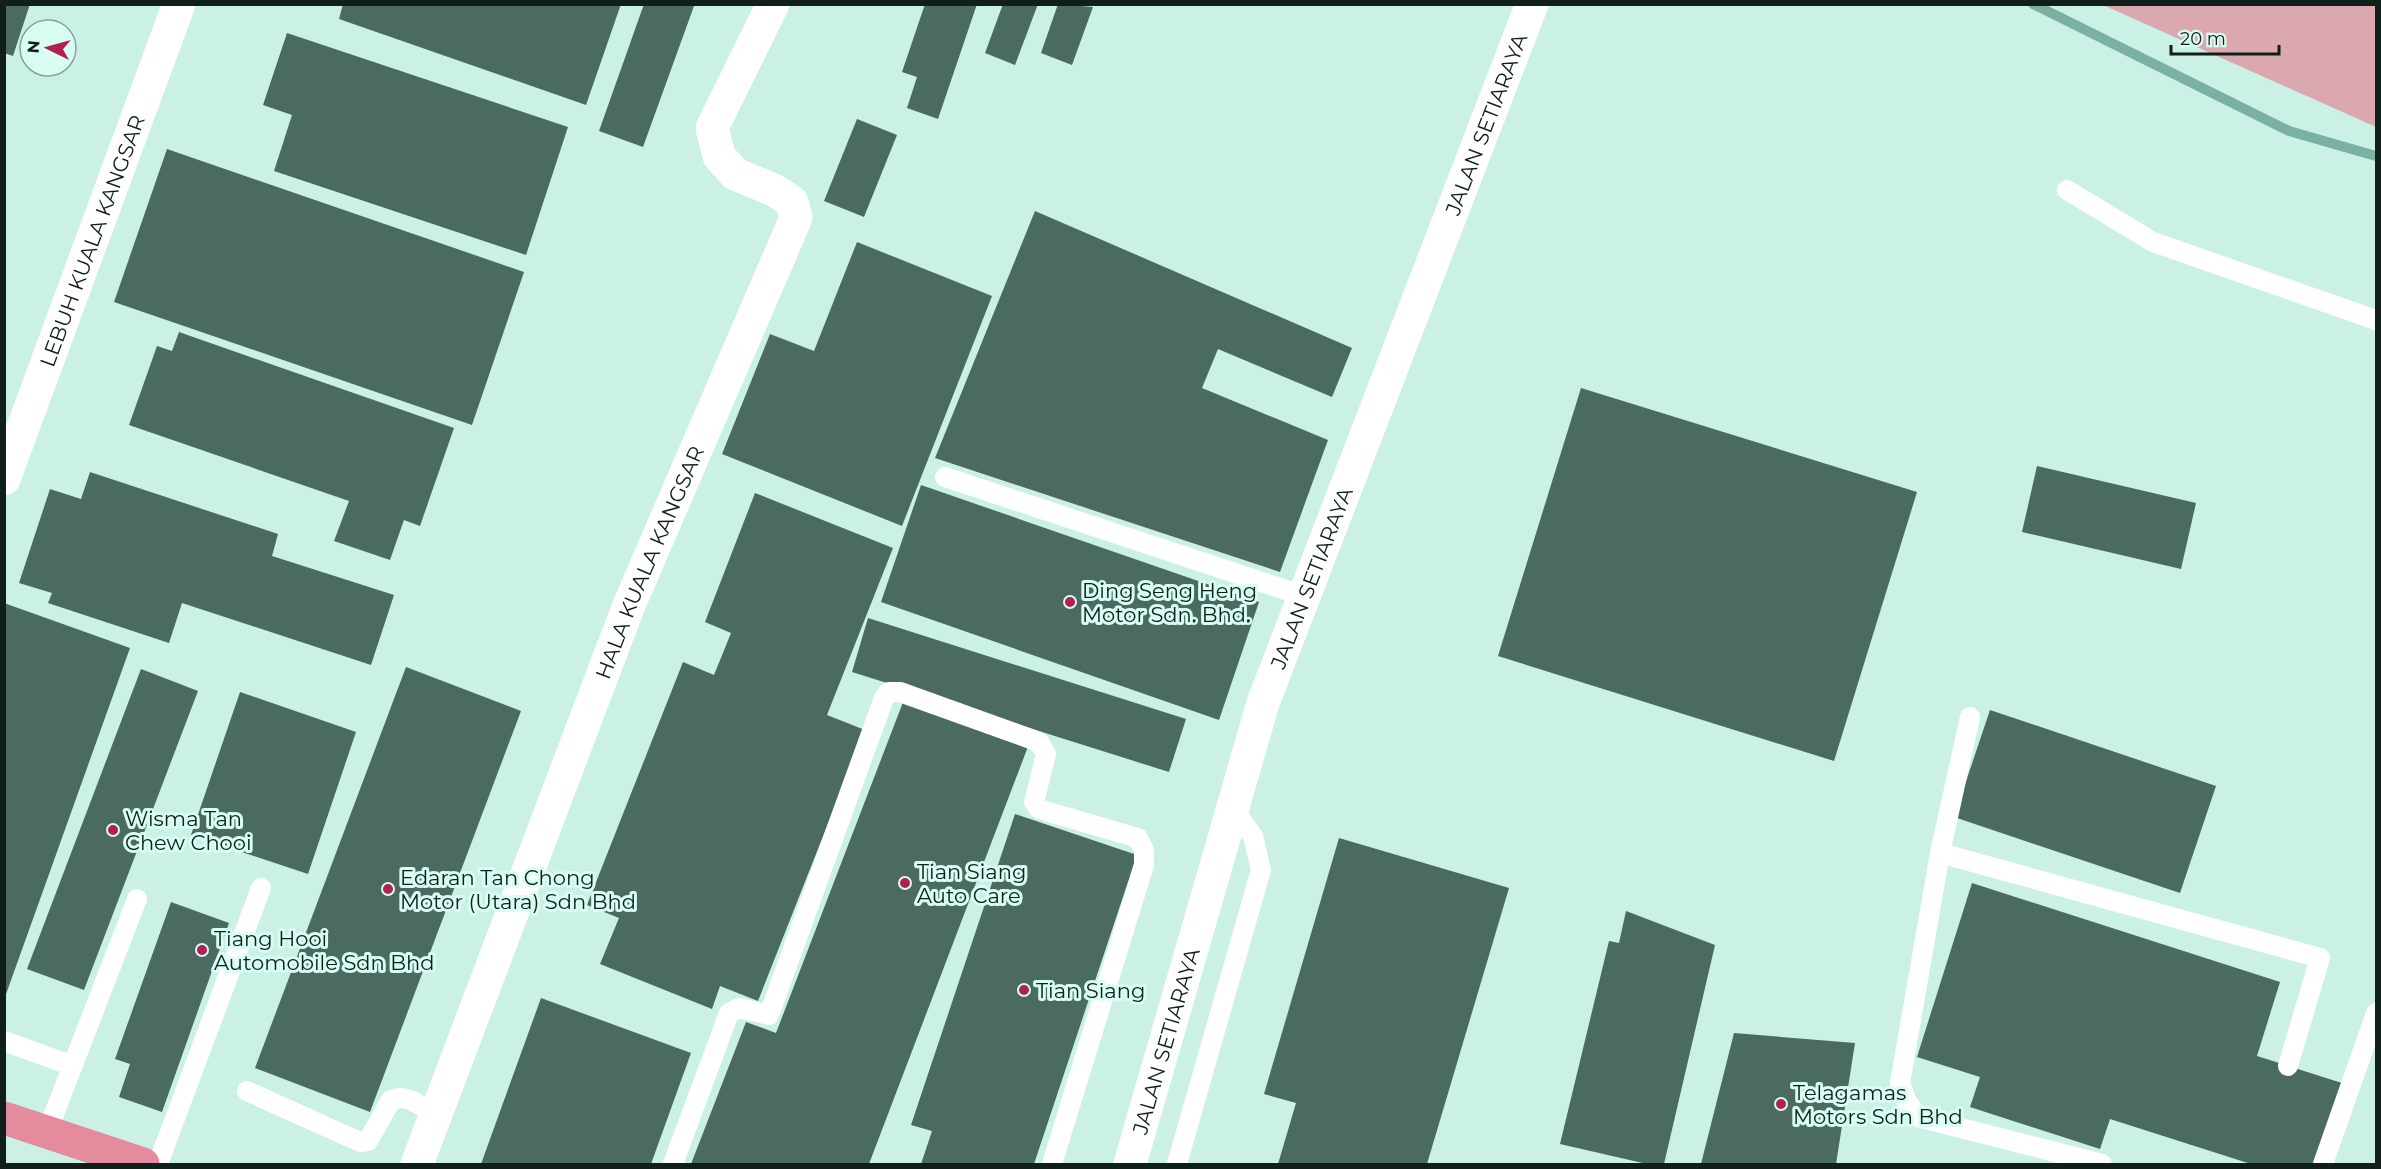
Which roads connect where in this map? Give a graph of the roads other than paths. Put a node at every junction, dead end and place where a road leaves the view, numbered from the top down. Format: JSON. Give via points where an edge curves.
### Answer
{"nodes":[{"id":1,"x":179,"y":4,"type":"edge"},
{"id":2,"x":773,"y":4,"type":"edge"},
{"id":3,"x":1532,"y":4,"type":"edge"},
{"id":4,"x":2067,"y":190,"type":"dead end"},
{"id":5,"x":2376,"y":320,"type":"edge"},
{"id":6,"x":945,"y":477,"type":"dead end"},
{"id":7,"x":4,"y":479,"type":"edge"},
{"id":8,"x":1304,"y":596,"type":"junction"},
{"id":9,"x":1970,"y":717,"type":"dead end"},
{"id":10,"x":1233,"y":808,"type":"junction"},
{"id":11,"x":1940,"y":853,"type":"junction"},
{"id":12,"x":261,"y":888,"type":"dead end"},
{"id":13,"x":136,"y":898,"type":"dead end"},
{"id":14,"x":2376,"y":1013,"type":"edge"},
{"id":15,"x":4,"y":1041,"type":"edge"},
{"id":16,"x":73,"y":1066,"type":"junction"},
{"id":17,"x":2288,"y":1066,"type":"dead end"},
{"id":18,"x":247,"y":1092,"type":"dead end"},
{"id":19,"x":436,"y":1116,"type":"junction"},
{"id":20,"x":4,"y":1118,"type":"edge"},
{"id":21,"x":47,"y":1132,"type":"junction"},
{"id":22,"x":143,"y":1164,"type":"edge"},
{"id":23,"x":158,"y":1164,"type":"edge"},
{"id":24,"x":417,"y":1164,"type":"edge"},
{"id":25,"x":673,"y":1164,"type":"edge"},
{"id":26,"x":1052,"y":1164,"type":"edge"},
{"id":27,"x":1130,"y":1164,"type":"edge"},
{"id":28,"x":1177,"y":1164,"type":"edge"},
{"id":29,"x":2102,"y":1164,"type":"edge"},
{"id":30,"x":2323,"y":1164,"type":"edge"}],
"edges":[{"from":1,"to":7,"type":"street","name":"LEBUH KUALA KANGSAR"},
{"from":2,"to":19,"type":"street","name":"HALA KUALA KANGSAR","via":[[712,128],[719,156],[735,174],[792,202],[796,218],[629,604]]},
{"from":3,"to":8,"type":"street","name":"JALAN SETIARAYA"},
{"from":4,"to":5,"type":"lane","via":[[2153,242]]},
{"from":6,"to":8,"type":"lane"},
{"from":8,"to":10,"type":"street","name":"JALAN SETIARAYA","via":[[1263,703]]},
{"from":9,"to":11,"type":"lane"},
{"from":10,"to":27,"type":"street","name":"JALAN SETIARAYA"},
{"from":10,"to":28,"type":"lane","via":[[1253,836],[1261,870]]},
{"from":11,"to":17,"type":"lane","via":[[2320,958]]},
{"from":11,"to":29,"type":"lane","via":[[1900,1083],[1906,1100],[1918,1117]]},
{"from":12,"to":23,"type":"lane"},
{"from":13,"to":16,"type":"lane"},
{"from":14,"to":30,"type":"lane"},
{"from":15,"to":16,"type":"lane"},
{"from":16,"to":21,"type":"lane"},
{"from":18,"to":19,"type":"lane","via":[[360,1142],[368,1141],[390,1100],[397,1097],[406,1098]]},
{"from":19,"to":24,"type":"street","name":"HALA KUALA KANGSAR"},
{"from":20,"to":21,"type":"highway"},
{"from":21,"to":22,"type":"highway"},
{"from":25,"to":26,"type":"lane","via":[[729,1013],[739,1008],[769,1015],[884,698],[890,692],[900,692],[1039,742],[1046,754],[1035,790],[1034,802],[1039,809],[1137,838],[1144,850],[1144,865]]}]}
